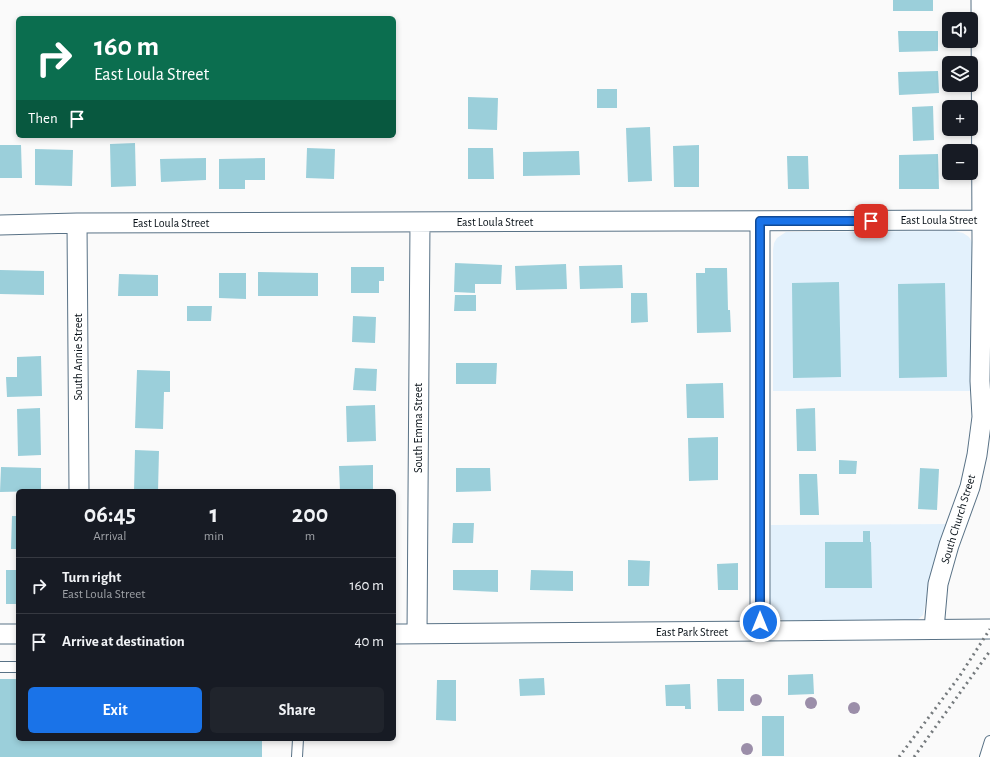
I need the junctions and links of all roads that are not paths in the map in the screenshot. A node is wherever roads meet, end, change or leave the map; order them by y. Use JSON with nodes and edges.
{"nodes":[{"id":1,"x":981,"y":0,"type":"edge"},
{"id":2,"x":986,"y":144,"type":"edge"},
{"id":3,"x":986,"y":220,"type":"edge"},
{"id":4,"x":760,"y":221,"type":"junction"},
{"id":5,"x":420,"y":222,"type":"junction"},
{"id":6,"x":77,"y":223,"type":"junction"},
{"id":7,"x":0,"y":225,"type":"edge"},
{"id":8,"x":80,"y":489,"type":"edge"},
{"id":9,"x":934,"y":629,"type":"junction"},
{"id":10,"x":990,"y":629,"type":"edge"},
{"id":11,"x":760,"y":631,"type":"junction"},
{"id":12,"x":0,"y":634,"type":"edge"},
{"id":13,"x":16,"y":634,"type":"edge"},
{"id":14,"x":396,"y":634,"type":"edge"},
{"id":15,"x":416,"y":634,"type":"junction"},
{"id":16,"x":0,"y":666,"type":"edge"},
{"id":17,"x":16,"y":666,"type":"edge"},
{"id":18,"x":298,"y":741,"type":"edge"},
{"id":19,"x":990,"y":741,"type":"edge"},
{"id":20,"x":297,"y":757,"type":"edge"},
{"id":21,"x":985,"y":757,"type":"edge"}],
"edges":[{"from":1,"to":2,"type":"street","name":"South Church Street"},
{"from":2,"to":3,"type":"street","name":"South Church Street"},
{"from":3,"to":4,"type":"street","name":"East Loula Street"},
{"from":3,"to":9,"type":"street","name":"South Church Street"},
{"from":4,"to":5,"type":"street","name":"East Loula Street"},
{"from":4,"to":11,"type":"street"},
{"from":5,"to":6,"type":"street","name":"East Loula Street"},
{"from":5,"to":15,"type":"street","name":"South Emma Street"},
{"from":6,"to":7,"type":"street","name":"East Loula Street"},
{"from":6,"to":8,"type":"street","name":"South Annie Street"},
{"from":9,"to":10,"type":"street","name":"East Park Street"},
{"from":9,"to":11,"type":"street","name":"East Park Street"},
{"from":11,"to":15,"type":"street","name":"East Park Street"},
{"from":12,"to":13,"type":"street"},
{"from":14,"to":15,"type":"street","name":"East Park Street"},
{"from":16,"to":17,"type":"lane"},
{"from":18,"to":20,"type":"lane"},
{"from":19,"to":21,"type":"lane"}]}
